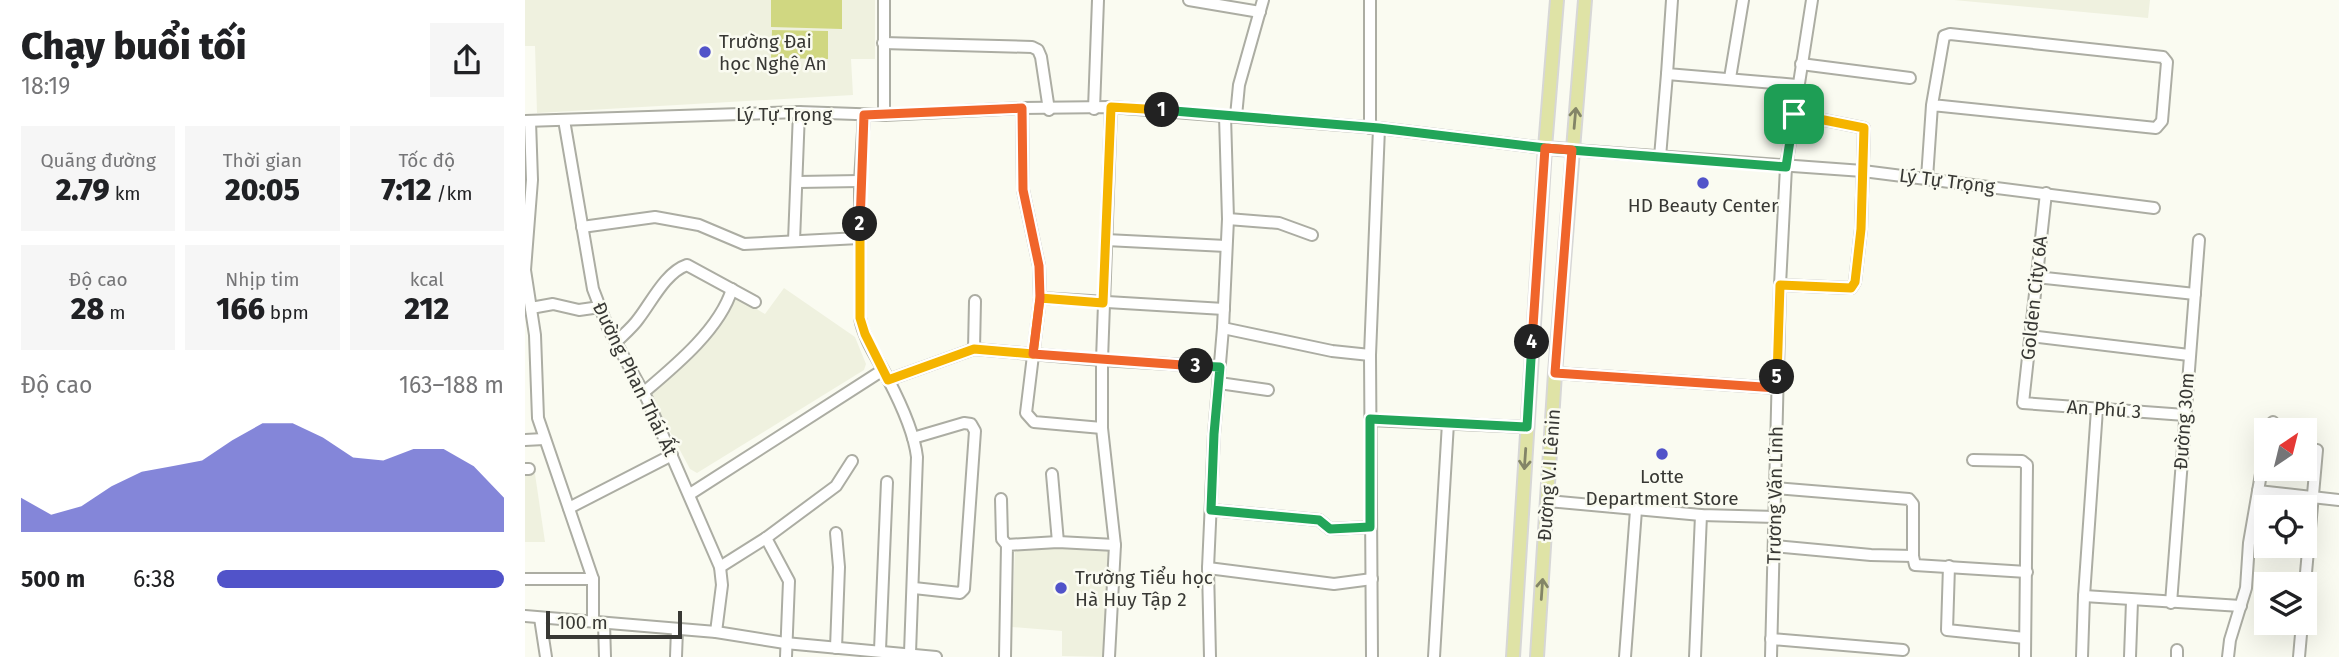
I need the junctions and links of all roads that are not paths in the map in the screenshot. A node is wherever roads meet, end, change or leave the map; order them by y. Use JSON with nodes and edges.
{"nodes":[{"id":1,"x":884,"y":0,"type":"edge"},
{"id":2,"x":1098,"y":0,"type":"edge"},
{"id":3,"x":1189,"y":0,"type":"edge"},
{"id":4,"x":1263,"y":0,"type":"edge"},
{"id":5,"x":1370,"y":0,"type":"edge"},
{"id":6,"x":1557,"y":0,"type":"edge"},
{"id":7,"x":1585,"y":0,"type":"edge"},
{"id":8,"x":1672,"y":0,"type":"edge"},
{"id":9,"x":1743,"y":0,"type":"edge"},
{"id":10,"x":1812,"y":0,"type":"edge"},
{"id":11,"x":1260,"y":12,"type":"junction"},
{"id":12,"x":883,"y":43,"type":"junction"},
{"id":13,"x":1801,"y":65,"type":"junction"},
{"id":14,"x":1667,"y":74,"type":"junction"},
{"id":15,"x":1731,"y":78,"type":"junction"},
{"id":16,"x":1910,"y":78,"type":"dead end"},
{"id":17,"x":1797,"y":85,"type":"junction"},
{"id":18,"x":1932,"y":105,"type":"junction"},
{"id":19,"x":1111,"y":107,"type":"junction"},
{"id":20,"x":1022,"y":108,"type":"junction"},
{"id":21,"x":1094,"y":109,"type":"junction"},
{"id":22,"x":1049,"y":110,"type":"junction"},
{"id":23,"x":799,"y":112,"type":"junction"},
{"id":24,"x":1794,"y":114,"type":"junction"},
{"id":25,"x":864,"y":115,"type":"junction"},
{"id":26,"x":884,"y":115,"type":"junction"},
{"id":27,"x":1231,"y":116,"type":"junction"},
{"id":28,"x":564,"y":120,"type":"junction"},
{"id":29,"x":528,"y":121,"type":"edge"},
{"id":30,"x":1375,"y":128,"type":"junction"},
{"id":31,"x":1545,"y":148,"type":"junction"},
{"id":32,"x":1572,"y":150,"type":"junction"},
{"id":33,"x":1660,"y":157,"type":"junction"},
{"id":34,"x":1786,"y":167,"type":"junction"},
{"id":35,"x":1863,"y":171,"type":"junction"},
{"id":36,"x":1927,"y":178,"type":"junction"},
{"id":37,"x":860,"y":181,"type":"junction"},
{"id":38,"x":798,"y":182,"type":"junction"},
{"id":39,"x":2046,"y":193,"type":"junction"},
{"id":40,"x":2154,"y":208,"type":"dead end"},
{"id":41,"x":1228,"y":219,"type":"junction"},
{"id":42,"x":582,"y":227,"type":"junction"},
{"id":43,"x":1312,"y":235,"type":"dead end"},
{"id":44,"x":859,"y":238,"type":"junction"},
{"id":45,"x":1106,"y":240,"type":"junction"},
{"id":46,"x":2199,"y":240,"type":"dead end"},
{"id":47,"x":795,"y":241,"type":"junction"},
{"id":48,"x":1226,"y":246,"type":"junction"},
{"id":49,"x":2035,"y":277,"type":"junction"},
{"id":50,"x":1780,"y":285,"type":"junction"},
{"id":51,"x":527,"y":287,"type":"edge"},
{"id":52,"x":733,"y":289,"type":"junction"},
{"id":53,"x":2195,"y":294,"type":"junction"},
{"id":54,"x":1040,"y":298,"type":"junction"},
{"id":55,"x":975,"y":301,"type":"dead end"},
{"id":56,"x":755,"y":302,"type":"dead end"},
{"id":57,"x":1103,"y":303,"type":"junction"},
{"id":58,"x":600,"y":307,"type":"junction"},
{"id":59,"x":531,"y":308,"type":"junction"},
{"id":60,"x":1224,"y":309,"type":"junction"},
{"id":61,"x":1223,"y":328,"type":"junction"},
{"id":62,"x":2030,"y":336,"type":"junction"},
{"id":63,"x":616,"y":342,"type":"junction"},
{"id":64,"x":531,"y":348,"type":"edge"},
{"id":65,"x":974,"y":349,"type":"junction"},
{"id":66,"x":1033,"y":354,"type":"junction"},
{"id":67,"x":1370,"y":355,"type":"junction"},
{"id":68,"x":2189,"y":355,"type":"junction"},
{"id":69,"x":1102,"y":360,"type":"junction"},
{"id":70,"x":1220,"y":367,"type":"junction"},
{"id":71,"x":531,"y":372,"type":"edge"},
{"id":72,"x":1555,"y":373,"type":"junction"},
{"id":73,"x":885,"y":375,"type":"junction"},
{"id":74,"x":1219,"y":383,"type":"junction"},
{"id":75,"x":1777,"y":388,"type":"junction"},
{"id":76,"x":1268,"y":390,"type":"dead end"},
{"id":77,"x":531,"y":391,"type":"edge"},
{"id":78,"x":643,"y":393,"type":"junction"},
{"id":79,"x":2024,"y":403,"type":"joint"},
{"id":80,"x":2097,"y":408,"type":"junction"},
{"id":81,"x":2185,"y":415,"type":"junction"},
{"id":82,"x":525,"y":417,"type":"edge"},
{"id":83,"x":538,"y":418,"type":"junction"},
{"id":84,"x":1370,"y":419,"type":"junction"},
{"id":85,"x":1448,"y":423,"type":"junction"},
{"id":86,"x":1527,"y":427,"type":"junction"},
{"id":87,"x":1102,"y":428,"type":"junction"},
{"id":88,"x":913,"y":438,"type":"junction"},
{"id":89,"x":544,"y":439,"type":"junction"},
{"id":90,"x":525,"y":440,"type":"edge"},
{"id":91,"x":672,"y":455,"type":"junction"},
{"id":92,"x":1973,"y":460,"type":"dead end"},
{"id":93,"x":852,"y":461,"type":"dead end"},
{"id":94,"x":1052,"y":474,"type":"dead end"},
{"id":95,"x":2260,"y":481,"type":"edge"},
{"id":96,"x":887,"y":482,"type":"dead end"},
{"id":97,"x":1775,"y":488,"type":"junction"},
{"id":98,"x":2258,"y":491,"type":"junction"},
{"id":99,"x":690,"y":494,"type":"junction"},
{"id":100,"x":2293,"y":495,"type":"edge"},
{"id":101,"x":2317,"y":498,"type":"edge"},
{"id":102,"x":1002,"y":499,"type":"dead end"},
{"id":103,"x":2339,"y":500,"type":"edge"},
{"id":104,"x":1548,"y":501,"type":"junction"},
{"id":105,"x":569,"y":509,"type":"junction"},
{"id":106,"x":1211,"y":510,"type":"junction"},
{"id":107,"x":1636,"y":510,"type":"junction"},
{"id":108,"x":1701,"y":515,"type":"junction"},
{"id":109,"x":1776,"y":517,"type":"junction"},
{"id":110,"x":1370,"y":527,"type":"junction"},
{"id":111,"x":836,"y":533,"type":"dead end"},
{"id":112,"x":766,"y":538,"type":"junction"},
{"id":113,"x":1058,"y":542,"type":"junction"},
{"id":114,"x":1007,"y":545,"type":"junction"},
{"id":115,"x":1115,"y":545,"type":"junction"},
{"id":116,"x":1774,"y":546,"type":"junction"},
{"id":117,"x":1913,"y":556,"type":"junction"},
{"id":118,"x":1949,"y":566,"type":"junction"},
{"id":119,"x":720,"y":567,"type":"junction"},
{"id":120,"x":1208,"y":568,"type":"junction"},
{"id":121,"x":2027,"y":572,"type":"junction"},
{"id":122,"x":525,"y":579,"type":"edge"},
{"id":123,"x":593,"y":579,"type":"junction"},
{"id":124,"x":1372,"y":579,"type":"junction"},
{"id":125,"x":914,"y":588,"type":"junction"},
{"id":126,"x":2084,"y":596,"type":"junction"},
{"id":127,"x":2133,"y":601,"type":"junction"},
{"id":128,"x":2171,"y":603,"type":"junction"},
{"id":129,"x":2241,"y":606,"type":"junction"},
{"id":130,"x":525,"y":616,"type":"edge"},
{"id":131,"x":540,"y":618,"type":"junction"},
{"id":132,"x":599,"y":622,"type":"junction"},
{"id":133,"x":677,"y":629,"type":"junction"},
{"id":134,"x":716,"y":632,"type":"junction"},
{"id":135,"x":2301,"y":635,"type":"edge"},
{"id":136,"x":2025,"y":638,"type":"junction"},
{"id":137,"x":1771,"y":639,"type":"junction"},
{"id":138,"x":785,"y":643,"type":"junction"},
{"id":139,"x":836,"y":648,"type":"junction"},
{"id":140,"x":880,"y":650,"type":"junction"},
{"id":141,"x":1903,"y":650,"type":"dead end"},
{"id":142,"x":910,"y":653,"type":"junction"},
{"id":143,"x":545,"y":657,"type":"edge"},
{"id":144,"x":605,"y":657,"type":"edge"},
{"id":145,"x":677,"y":657,"type":"edge"},
{"id":146,"x":786,"y":657,"type":"edge"},
{"id":147,"x":936,"y":657,"type":"edge"},
{"id":148,"x":1005,"y":657,"type":"edge"},
{"id":149,"x":1109,"y":657,"type":"edge"},
{"id":150,"x":1210,"y":657,"type":"edge"},
{"id":151,"x":1371,"y":657,"type":"edge"},
{"id":152,"x":1434,"y":657,"type":"edge"},
{"id":153,"x":1513,"y":657,"type":"edge"},
{"id":154,"x":1537,"y":657,"type":"edge"},
{"id":155,"x":1625,"y":657,"type":"edge"},
{"id":156,"x":1695,"y":657,"type":"edge"},
{"id":157,"x":1771,"y":657,"type":"edge"},
{"id":158,"x":2025,"y":657,"type":"edge"},
{"id":159,"x":2082,"y":657,"type":"edge"},
{"id":160,"x":2130,"y":657,"type":"edge"},
{"id":161,"x":2228,"y":657,"type":"edge"},
{"id":162,"x":2299,"y":657,"type":"edge"}],
"edges":[{"from":1,"to":12,"type":"street"},
{"from":2,"to":21,"type":"street"},
{"from":3,"to":11,"type":"street"},
{"from":4,"to":11,"type":"street"},
{"from":5,"to":30,"type":"street"},
{"from":6,"to":31,"type":"main road","name":"Đường V.I Lênin"},
{"from":32,"to":7,"type":"main road","name":"Đường V.I Lênin","one_way":true},
{"from":8,"to":14,"type":"street"},
{"from":9,"to":15,"type":"street"},
{"from":10,"to":13,"type":"street","name":"Trương Văn Lĩnh"},
{"from":11,"to":27,"type":"street"},
{"from":12,"to":22,"type":"street"},
{"from":12,"to":26,"type":"street"},
{"from":13,"to":16,"type":"street"},
{"from":13,"to":17,"type":"street","name":"Trương Văn Lĩnh"},
{"from":14,"to":15,"type":"street"},
{"from":14,"to":33,"type":"street"},
{"from":15,"to":17,"type":"street"},
{"from":17,"to":24,"type":"street","name":"Trương Văn Lĩnh"},
{"from":18,"to":18,"type":"street"},
{"from":18,"to":36,"type":"street"},
{"from":19,"to":21,"type":"street","name":"Lý Tự Trọng"},
{"from":19,"to":27,"type":"street","name":"Lý Tự Trọng"},
{"from":19,"to":45,"type":"street"},
{"from":20,"to":22,"type":"street","name":"Lý Tự Trọng"},
{"from":20,"to":26,"type":"street","name":"Lý Tự Trọng"},
{"from":20,"to":54,"type":"street"},
{"from":21,"to":22,"type":"street","name":"Lý Tự Trọng"},
{"from":23,"to":25,"type":"street","name":"Lý Tự Trọng"},
{"from":23,"to":28,"type":"street","name":"Lý Tự Trọng"},
{"from":23,"to":38,"type":"street"},
{"from":24,"to":34,"type":"street","name":"Trương Văn Lĩnh"},
{"from":24,"to":35,"type":"street"},
{"from":25,"to":26,"type":"street","name":"Lý Tự Trọng"},
{"from":25,"to":37,"type":"street"},
{"from":27,"to":30,"type":"street","name":"Lý Tự Trọng"},
{"from":27,"to":41,"type":"street"},
{"from":28,"to":29,"type":"street","name":"Lý Tự Trọng"},
{"from":28,"to":42,"type":"street","name":"Đường Phan Thái Ất"},
{"from":29,"to":51,"type":"street"},
{"from":30,"to":31,"type":"street","name":"Lý Tự Trọng"},
{"from":30,"to":67,"type":"street"},
{"from":31,"to":32,"type":"main road"},
{"from":31,"to":86,"type":"main road","name":"Đường V.I Lênin"},
{"from":32,"to":33,"type":"street","name":"Lý Tự Trọng"},
{"from":32,"to":72,"type":"main road","name":"Đường V.I Lênin"},
{"from":33,"to":34,"type":"street","name":"Lý Tự Trọng"},
{"from":34,"to":35,"type":"street","name":"Lý Tự Trọng"},
{"from":34,"to":50,"type":"street","name":"Trương Văn Lĩnh"},
{"from":35,"to":36,"type":"street","name":"Lý Tự Trọng"},
{"from":35,"to":50,"type":"street"},
{"from":36,"to":39,"type":"street","name":"Lý Tự Trọng"},
{"from":37,"to":38,"type":"street"},
{"from":37,"to":44,"type":"street"},
{"from":38,"to":47,"type":"street"},
{"from":39,"to":40,"type":"street","name":"Lý Tự Trọng"},
{"from":39,"to":49,"type":"street","name":"Golden City 6A"},
{"from":41,"to":43,"type":"street"},
{"from":41,"to":48,"type":"street"},
{"from":42,"to":47,"type":"street"},
{"from":42,"to":58,"type":"street","name":"Đường Phan Thái Ất"},
{"from":44,"to":47,"type":"street"},
{"from":44,"to":73,"type":"street"},
{"from":45,"to":48,"type":"street"},
{"from":45,"to":57,"type":"street"},
{"from":46,"to":53,"type":"street","name":"Đường 30m"},
{"from":48,"to":60,"type":"street"},
{"from":49,"to":53,"type":"street"},
{"from":49,"to":62,"type":"street","name":"Golden City 6A"},
{"from":50,"to":75,"type":"street","name":"Trương Văn Lĩnh"},
{"from":51,"to":59,"type":"street"},
{"from":52,"to":56,"type":"street"},
{"from":52,"to":63,"type":"street"},
{"from":52,"to":78,"type":"street"},
{"from":53,"to":68,"type":"street","name":"Đường 30m"},
{"from":54,"to":57,"type":"street"},
{"from":54,"to":66,"type":"street"},
{"from":55,"to":65,"type":"street"},
{"from":57,"to":60,"type":"street"},
{"from":57,"to":69,"type":"street"},
{"from":58,"to":59,"type":"street"},
{"from":58,"to":63,"type":"street","name":"Đường Phan Thái Ất"},
{"from":59,"to":64,"type":"street"},
{"from":60,"to":61,"type":"street"},
{"from":61,"to":67,"type":"street"},
{"from":61,"to":70,"type":"street"},
{"from":62,"to":68,"type":"street"},
{"from":62,"to":79,"type":"street","name":"Golden City 6A"},
{"from":63,"to":78,"type":"street","name":"Đường Phan Thái Ất"},
{"from":64,"to":71,"type":"street"},
{"from":65,"to":66,"type":"street"},
{"from":65,"to":73,"type":"street"},
{"from":66,"to":69,"type":"street"},
{"from":66,"to":87,"type":"street"},
{"from":67,"to":84,"type":"street"},
{"from":68,"to":81,"type":"street","name":"Đường 30m"},
{"from":69,"to":70,"type":"street"},
{"from":69,"to":87,"type":"street"},
{"from":70,"to":74,"type":"street"},
{"from":71,"to":77,"type":"street"},
{"from":72,"to":75,"type":"street"},
{"from":72,"to":104,"type":"main road","name":"Đường V.I Lênin"},
{"from":73,"to":88,"type":"street"},
{"from":73,"to":99,"type":"street"},
{"from":74,"to":76,"type":"street"},
{"from":74,"to":106,"type":"street"},
{"from":75,"to":97,"type":"street","name":"Trương Văn Lĩnh"},
{"from":77,"to":83,"type":"street"},
{"from":78,"to":91,"type":"street","name":"Đường Phan Thái Ất"},
{"from":79,"to":80,"type":"street","name":"An Phú 3"},
{"from":80,"to":81,"type":"street","name":"An Phú 3"},
{"from":80,"to":126,"type":"street"},
{"from":81,"to":128,"type":"street","name":"Đường 30m"},
{"from":82,"to":83,"type":"street"},
{"from":83,"to":89,"type":"street"},
{"from":84,"to":85,"type":"street"},
{"from":84,"to":110,"type":"street"},
{"from":85,"to":86,"type":"street"},
{"from":85,"to":152,"type":"street"},
{"from":86,"to":153,"type":"main road","name":"Đường V.I Lênin","one_way":true},
{"from":87,"to":115,"type":"street"},
{"from":88,"to":125,"type":"street"},
{"from":88,"to":125,"type":"street"},
{"from":89,"to":90,"type":"street"},
{"from":89,"to":105,"type":"street"},
{"from":91,"to":99,"type":"street","name":"Đường Phan Thái Ất"},
{"from":91,"to":105,"type":"street"},
{"from":92,"to":121,"type":"street"},
{"from":93,"to":112,"type":"street"},
{"from":94,"to":113,"type":"street"},
{"from":95,"to":98,"type":"street"},
{"from":96,"to":140,"type":"street"},
{"from":97,"to":109,"type":"street","name":"Trương Văn Lĩnh"},
{"from":97,"to":117,"type":"street"},
{"from":98,"to":100,"type":"street"},
{"from":98,"to":129,"type":"street"},
{"from":99,"to":119,"type":"street","name":"Đường Phan Thái Ất"},
{"from":101,"to":103,"type":"street"},
{"from":102,"to":114,"type":"street"},
{"from":104,"to":107,"type":"street"},
{"from":154,"to":104,"type":"main road","name":"Đường V.I Lênin","one_way":true},
{"from":105,"to":123,"type":"street"},
{"from":106,"to":110,"type":"street"},
{"from":106,"to":120,"type":"street"},
{"from":107,"to":108,"type":"street"},
{"from":107,"to":155,"type":"street"},
{"from":108,"to":109,"type":"street"},
{"from":108,"to":156,"type":"street"},
{"from":109,"to":116,"type":"street","name":"Trương Văn Lĩnh"},
{"from":110,"to":124,"type":"street"},
{"from":111,"to":139,"type":"street"},
{"from":112,"to":119,"type":"street"},
{"from":112,"to":138,"type":"street"},
{"from":113,"to":114,"type":"street"},
{"from":113,"to":115,"type":"street"},
{"from":114,"to":148,"type":"street"},
{"from":115,"to":149,"type":"street"},
{"from":116,"to":117,"type":"street"},
{"from":116,"to":137,"type":"street","name":"Trương Văn Lĩnh"},
{"from":117,"to":118,"type":"street"},
{"from":118,"to":121,"type":"street"},
{"from":118,"to":136,"type":"street"},
{"from":119,"to":134,"type":"street","name":"Đường Phan Thái Ất"},
{"from":120,"to":124,"type":"street"},
{"from":120,"to":150,"type":"street"},
{"from":121,"to":136,"type":"street"},
{"from":122,"to":123,"type":"street"},
{"from":123,"to":132,"type":"street"},
{"from":124,"to":151,"type":"street"},
{"from":125,"to":142,"type":"street"},
{"from":126,"to":127,"type":"street"},
{"from":126,"to":159,"type":"street"},
{"from":127,"to":128,"type":"street"},
{"from":127,"to":160,"type":"street"},
{"from":128,"to":129,"type":"street"},
{"from":129,"to":161,"type":"street"},
{"from":130,"to":131,"type":"street"},
{"from":131,"to":132,"type":"street"},
{"from":131,"to":143,"type":"street"},
{"from":132,"to":133,"type":"street"},
{"from":132,"to":144,"type":"street"},
{"from":133,"to":134,"type":"street"},
{"from":133,"to":145,"type":"street"},
{"from":134,"to":138,"type":"street"},
{"from":135,"to":162,"type":"street"},
{"from":136,"to":158,"type":"street"},
{"from":137,"to":141,"type":"street"},
{"from":137,"to":157,"type":"street","name":"Trương Văn Lĩnh"},
{"from":138,"to":139,"type":"street"},
{"from":138,"to":146,"type":"street"},
{"from":139,"to":140,"type":"street"},
{"from":140,"to":142,"type":"street"},
{"from":142,"to":147,"type":"street"}]}
